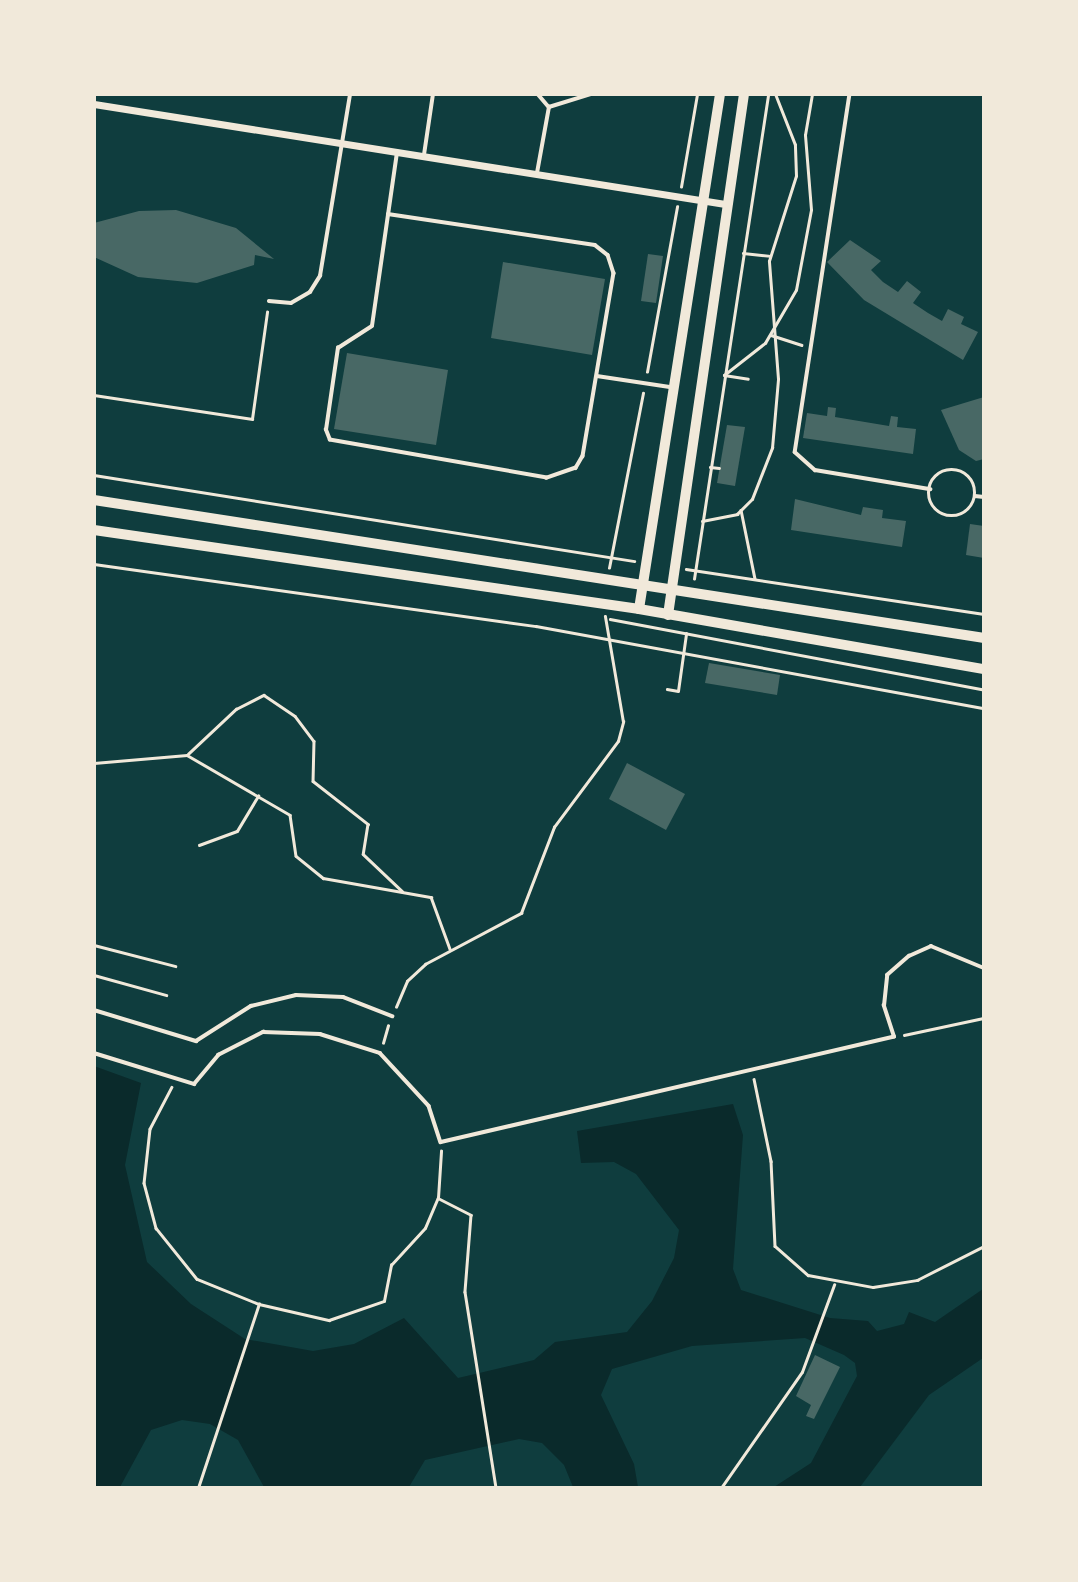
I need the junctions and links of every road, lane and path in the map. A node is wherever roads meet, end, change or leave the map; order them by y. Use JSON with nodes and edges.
{"nodes":[{"id":1,"x":350,"y":94,"type":"edge"},
{"id":2,"x":538,"y":94,"type":"edge"},
{"id":3,"x":591,"y":94,"type":"edge"},
{"id":4,"x":697,"y":94,"type":"edge"},
{"id":5,"x":720,"y":94,"type":"edge"},
{"id":6,"x":744,"y":94,"type":"edge"},
{"id":7,"x":768,"y":94,"type":"edge"},
{"id":8,"x":775,"y":94,"type":"edge"},
{"id":9,"x":812,"y":94,"type":"edge"},
{"id":10,"x":850,"y":94,"type":"edge"},
{"id":11,"x":433,"y":95,"type":"edge"},
{"id":12,"x":94,"y":104,"type":"edge"},
{"id":13,"x":549,"y":107,"type":"junction"},
{"id":14,"x":342,"y":142,"type":"junction"},
{"id":15,"x":398,"y":151,"type":"junction"},
{"id":16,"x":424,"y":155,"type":"junction"},
{"id":17,"x":537,"y":173,"type":"junction"},
{"id":18,"x":679,"y":194,"type":"junction"},
{"id":19,"x":701,"y":199,"type":"junction"},
{"id":20,"x":725,"y":204,"type":"junction"},
{"id":21,"x":388,"y":214,"type":"junction"},
{"id":22,"x":743,"y":253,"type":"junction"},
{"id":23,"x":771,"y":256,"type":"junction"},
{"id":24,"x":269,"y":302,"type":"joint"},
{"id":25,"x":771,"y":335,"type":"junction"},
{"id":26,"x":810,"y":347,"type":"junction"},
{"id":27,"x":724,"y":375,"type":"junction"},
{"id":28,"x":597,"y":376,"type":"junction"},
{"id":29,"x":748,"y":379,"type":"dead end"},
{"id":30,"x":645,"y":384,"type":"junction"},
{"id":31,"x":672,"y":388,"type":"junction"},
{"id":32,"x":94,"y":395,"type":"edge"},
{"id":33,"x":710,"y":467,"type":"junction"},
{"id":34,"x":719,"y":468,"type":"dead end"},
{"id":35,"x":94,"y":475,"type":"edge"},
{"id":36,"x":930,"y":489,"type":"junction"},
{"id":37,"x":975,"y":496,"type":"junction"},
{"id":38,"x":984,"y":497,"type":"edge"},
{"id":39,"x":94,"y":500,"type":"edge"},
{"id":40,"x":741,"y":510,"type":"junction"},
{"id":41,"x":702,"y":521,"type":"junction"},
{"id":42,"x":94,"y":530,"type":"edge"},
{"id":43,"x":611,"y":557,"type":"junction"},
{"id":44,"x":645,"y":562,"type":"junction"},
{"id":45,"x":94,"y":564,"type":"edge"},
{"id":46,"x":674,"y":567,"type":"junction"},
{"id":47,"x":694,"y":570,"type":"junction"},
{"id":48,"x":608,"y":578,"type":"junction"},
{"id":49,"x":756,"y":579,"type":"junction"},
{"id":50,"x":643,"y":583,"type":"junction"},
{"id":51,"x":673,"y":588,"type":"junction"},
{"id":52,"x":692,"y":591,"type":"junction"},
{"id":53,"x":606,"y":605,"type":"junction"},
{"id":54,"x":639,"y":609,"type":"junction"},
{"id":55,"x":984,"y":614,"type":"edge"},
{"id":56,"x":668,"y":615,"type":"junction"},
{"id":57,"x":592,"y":616,"type":"dead end"},
{"id":58,"x":605,"y":618,"type":"junction"},
{"id":59,"x":688,"y":618,"type":"junction"},
{"id":60,"x":686,"y":634,"type":"junction"},
{"id":61,"x":606,"y":637,"type":"junction"},
{"id":62,"x":984,"y":638,"type":"edge"},
{"id":63,"x":684,"y":651,"type":"junction"},
{"id":64,"x":984,"y":669,"type":"edge"},
{"id":65,"x":667,"y":689,"type":"dead end"},
{"id":66,"x":984,"y":690,"type":"edge"},
{"id":67,"x":984,"y":708,"type":"edge"},
{"id":68,"x":187,"y":755,"type":"junction"},
{"id":69,"x":94,"y":762,"type":"edge"},
{"id":70,"x":258,"y":796,"type":"junction"},
{"id":71,"x":199,"y":845,"type":"dead end"},
{"id":72,"x":402,"y":891,"type":"junction"},
{"id":73,"x":94,"y":945,"type":"edge"},
{"id":74,"x":450,"y":949,"type":"junction"},
{"id":75,"x":175,"y":966,"type":"dead end"},
{"id":76,"x":984,"y":968,"type":"edge"},
{"id":77,"x":94,"y":975,"type":"edge"},
{"id":78,"x":166,"y":995,"type":"dead end"},
{"id":79,"x":94,"y":1010,"type":"edge"},
{"id":80,"x":392,"y":1016,"type":"junction"},
{"id":81,"x":984,"y":1018,"type":"edge"},
{"id":82,"x":894,"y":1037,"type":"junction"},
{"id":83,"x":94,"y":1053,"type":"edge"},
{"id":84,"x":380,"y":1053,"type":"junction"},
{"id":85,"x":752,"y":1068,"type":"junction"},
{"id":86,"x":177,"y":1078,"type":"junction"},
{"id":87,"x":441,"y":1142,"type":"junction"},
{"id":88,"x":438,"y":1198,"type":"junction"},
{"id":89,"x":984,"y":1246,"type":"edge"},
{"id":90,"x":834,"y":1284,"type":"junction"},
{"id":91,"x":258,"y":1304,"type":"junction"},
{"id":92,"x":198,"y":1488,"type":"edge"},
{"id":93,"x":496,"y":1488,"type":"edge"},
{"id":94,"x":721,"y":1488,"type":"edge"}],
"edges":[{"from":1,"to":14,"type":"lane"},
{"from":2,"to":13,"type":"lane"},
{"from":3,"to":13,"type":"lane"},
{"from":4,"to":18,"type":"path"},
{"from":5,"to":19,"type":"main road"},
{"from":6,"to":20,"type":"main road"},
{"from":7,"to":22,"type":"path"},
{"from":8,"to":23,"type":"path"},
{"from":9,"to":25,"type":"path"},
{"from":10,"to":26,"type":"lane"},
{"from":11,"to":16,"type":"lane"},
{"from":12,"to":14,"type":"street"},
{"from":13,"to":17,"type":"lane"},
{"from":14,"to":15,"type":"street"},
{"from":14,"to":24,"type":"lane"},
{"from":15,"to":16,"type":"street"},
{"from":15,"to":21,"type":"lane"},
{"from":16,"to":17,"type":"street"},
{"from":17,"to":18,"type":"street"},
{"from":18,"to":19,"type":"street"},
{"from":18,"to":30,"type":"path"},
{"from":19,"to":20,"type":"street"},
{"from":19,"to":31,"type":"main road"},
{"from":20,"to":46,"type":"main road"},
{"from":21,"to":28,"type":"lane"},
{"from":21,"to":28,"type":"lane"},
{"from":22,"to":23,"type":"path"},
{"from":22,"to":27,"type":"path"},
{"from":23,"to":25,"type":"path"},
{"from":24,"to":32,"type":"path"},
{"from":25,"to":26,"type":"path"},
{"from":25,"to":27,"type":"path"},
{"from":25,"to":40,"type":"path"},
{"from":26,"to":36,"type":"lane"},
{"from":27,"to":29,"type":"path"},
{"from":27,"to":33,"type":"path"},
{"from":28,"to":30,"type":"lane"},
{"from":30,"to":31,"type":"lane"},
{"from":30,"to":43,"type":"path"},
{"from":31,"to":44,"type":"main road"},
{"from":33,"to":34,"type":"path"},
{"from":33,"to":41,"type":"path"},
{"from":35,"to":43,"type":"path"},
{"from":36,"to":37,"type":"lane"},
{"from":36,"to":37,"type":"lane"},
{"from":37,"to":38,"type":"lane"},
{"from":39,"to":48,"type":"main road"},
{"from":40,"to":41,"type":"path"},
{"from":40,"to":49,"type":"path"},
{"from":41,"to":47,"type":"path"},
{"from":42,"to":53,"type":"main road"},
{"from":43,"to":44,"type":"path"},
{"from":43,"to":48,"type":"path"},
{"from":44,"to":50,"type":"main road"},
{"from":45,"to":61,"type":"path"},
{"from":46,"to":47,"type":"path"},
{"from":46,"to":51,"type":"main road"},
{"from":47,"to":49,"type":"path"},
{"from":47,"to":52,"type":"path"},
{"from":48,"to":50,"type":"main road"},
{"from":49,"to":55,"type":"path"},
{"from":50,"to":51,"type":"main road"},
{"from":50,"to":54,"type":"main road"},
{"from":51,"to":52,"type":"main road"},
{"from":51,"to":56,"type":"main road"},
{"from":52,"to":62,"type":"main road"},
{"from":53,"to":54,"type":"main road"},
{"from":53,"to":58,"type":"path"},
{"from":54,"to":56,"type":"main road"},
{"from":56,"to":59,"type":"main road"},
{"from":57,"to":58,"type":"path"},
{"from":58,"to":60,"type":"path"},
{"from":58,"to":61,"type":"path"},
{"from":59,"to":60,"type":"path"},
{"from":59,"to":64,"type":"main road"},
{"from":60,"to":63,"type":"path"},
{"from":60,"to":66,"type":"path"},
{"from":61,"to":63,"type":"path"},
{"from":61,"to":74,"type":"path"},
{"from":63,"to":65,"type":"path"},
{"from":63,"to":67,"type":"path"},
{"from":68,"to":69,"type":"path"},
{"from":68,"to":70,"type":"path"},
{"from":68,"to":72,"type":"path"},
{"from":70,"to":71,"type":"path"},
{"from":70,"to":72,"type":"path"},
{"from":72,"to":74,"type":"path"},
{"from":73,"to":75,"type":"path"},
{"from":74,"to":80,"type":"path"},
{"from":76,"to":82,"type":"lane"},
{"from":77,"to":78,"type":"path"},
{"from":79,"to":80,"type":"lane"},
{"from":80,"to":84,"type":"path"},
{"from":81,"to":82,"type":"path"},
{"from":82,"to":85,"type":"lane"},
{"from":83,"to":86,"type":"lane"},
{"from":84,"to":86,"type":"lane"},
{"from":84,"to":87,"type":"lane"},
{"from":85,"to":87,"type":"lane"},
{"from":85,"to":90,"type":"path"},
{"from":86,"to":91,"type":"path"},
{"from":87,"to":88,"type":"path"},
{"from":88,"to":91,"type":"path"},
{"from":88,"to":93,"type":"path"},
{"from":89,"to":90,"type":"path"},
{"from":90,"to":94,"type":"path"},
{"from":91,"to":92,"type":"path"}]}
